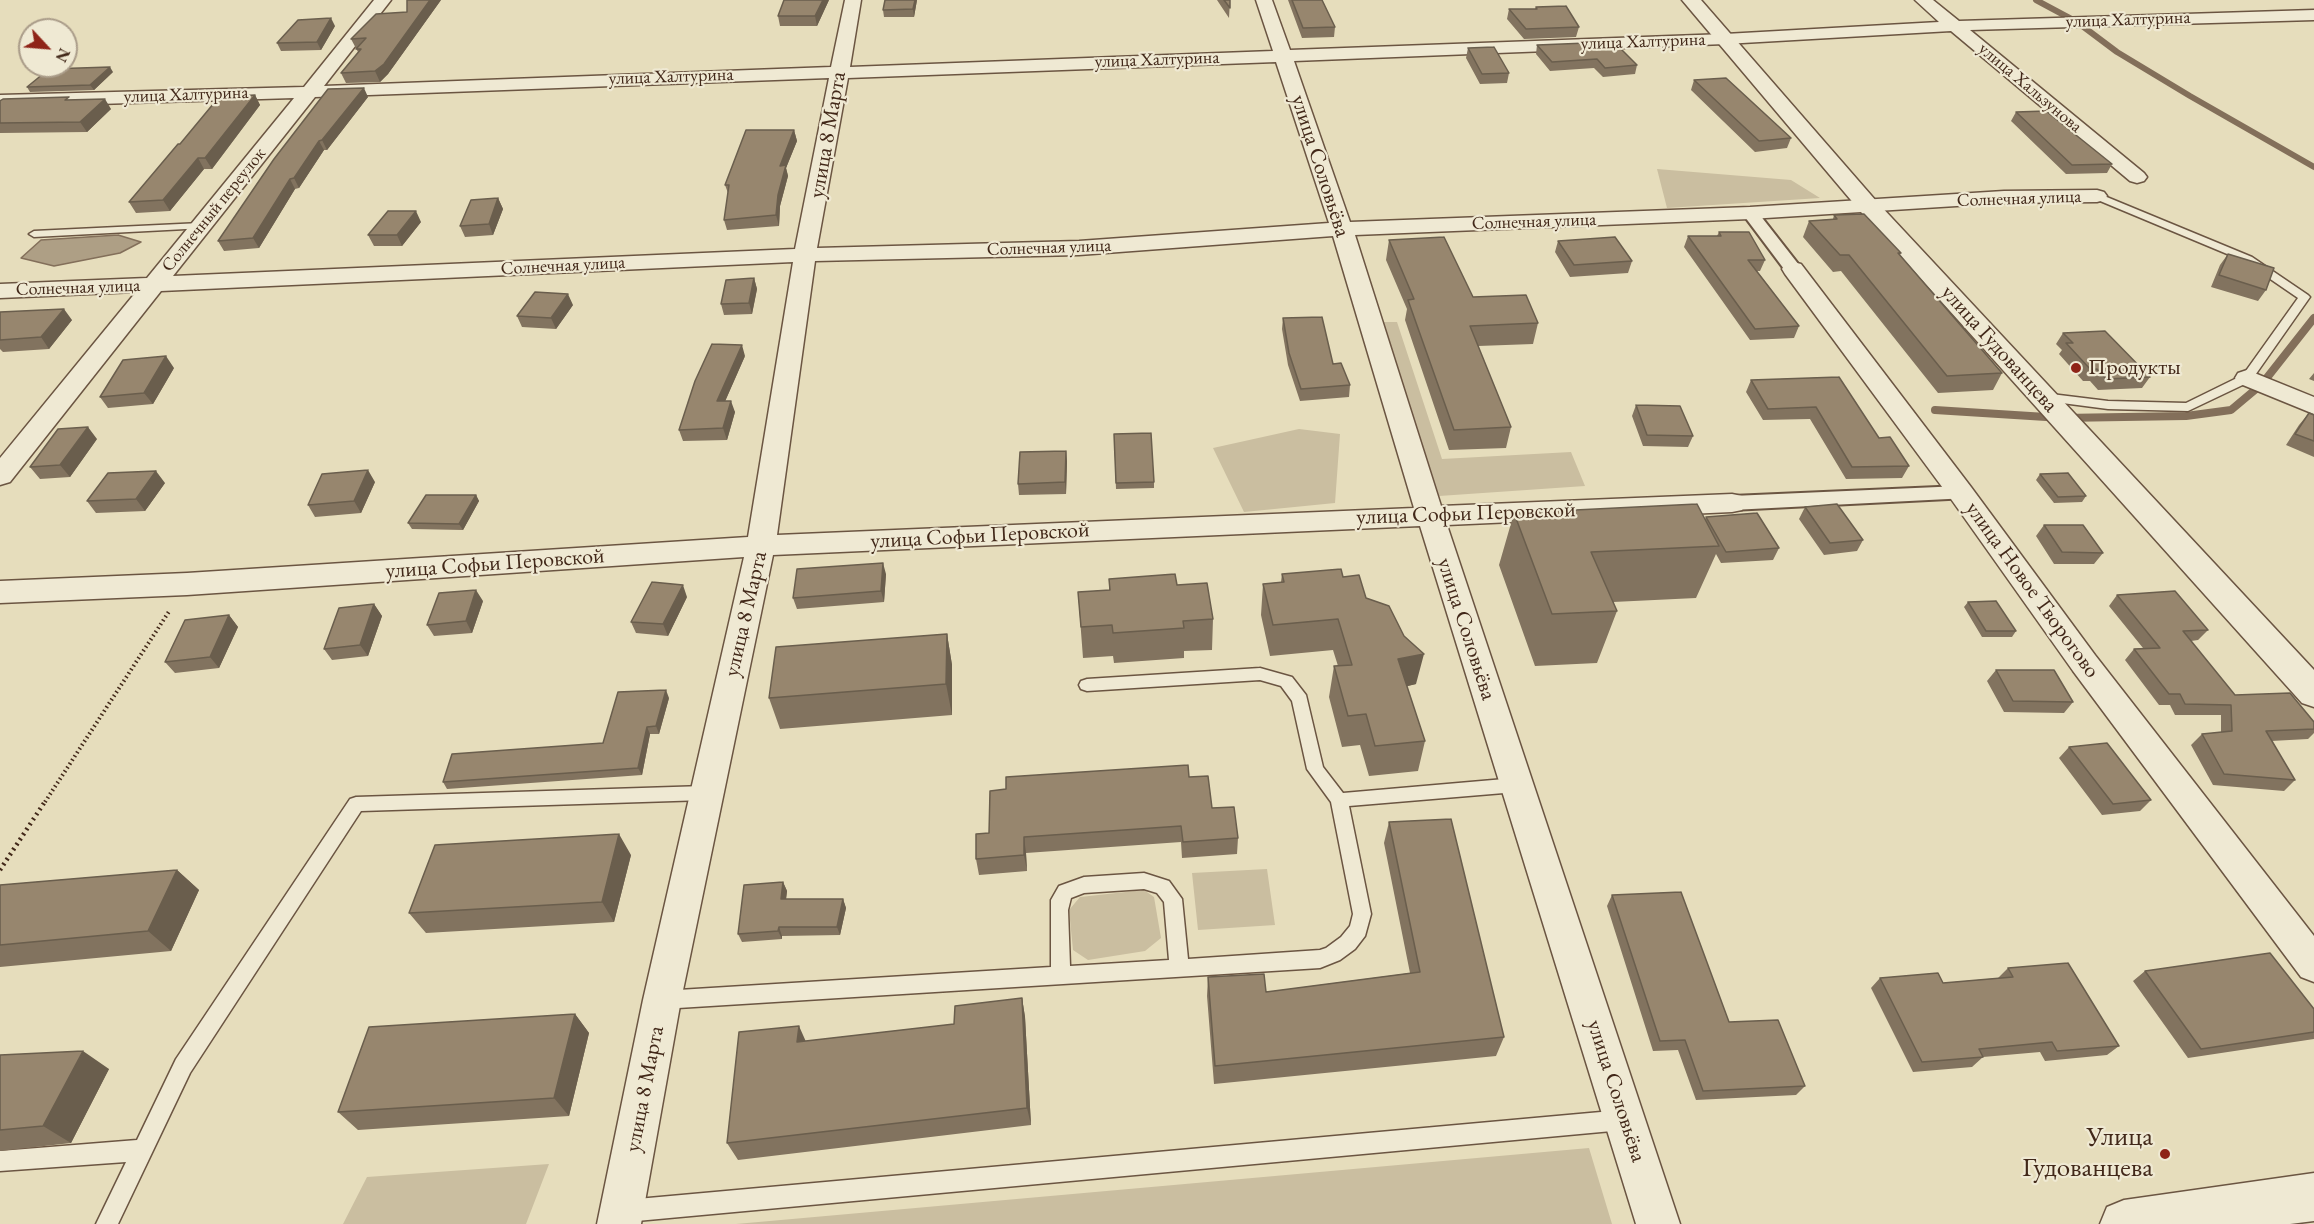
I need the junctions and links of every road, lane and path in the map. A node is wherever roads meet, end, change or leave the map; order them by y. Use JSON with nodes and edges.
{"nodes":[{"id":1,"x":383,"y":0,"type":"edge"},
{"id":2,"x":853,"y":0,"type":"edge"},
{"id":3,"x":1264,"y":0,"type":"edge"},
{"id":4,"x":1691,"y":0,"type":"edge"},
{"id":5,"x":1923,"y":0,"type":"edge"},
{"id":6,"x":2261,"y":0,"type":"edge"},
{"id":7,"x":2314,"y":15,"type":"edge"},
{"id":8,"x":2289,"y":16,"type":"junction"},
{"id":9,"x":1954,"y":26,"type":"junction"},
{"id":10,"x":2314,"y":31,"type":"edge"},
{"id":11,"x":1725,"y":39,"type":"junction"},
{"id":12,"x":1283,"y":56,"type":"junction"},
{"id":13,"x":839,"y":71,"type":"junction"},
{"id":14,"x":309,"y":92,"type":"junction"},
{"id":15,"x":0,"y":100,"type":"edge"},
{"id":16,"x":2136,"y":177,"type":"dead end"},
{"id":17,"x":2097,"y":196,"type":"joint"},
{"id":18,"x":1869,"y":207,"type":"junction"},
{"id":19,"x":1750,"y":213,"type":"junction"},
{"id":20,"x":201,"y":226,"type":"junction"},
{"id":21,"x":1342,"y":229,"type":"junction"},
{"id":22,"x":34,"y":234,"type":"dead end"},
{"id":23,"x":805,"y":255,"type":"junction"},
{"id":24,"x":1793,"y":269,"type":"joint"},
{"id":25,"x":153,"y":284,"type":"junction"},
{"id":26,"x":0,"y":291,"type":"edge"},
{"id":27,"x":2247,"y":378,"type":"junction"},
{"id":28,"x":2043,"y":397,"type":"junction"},
{"id":29,"x":2314,"y":406,"type":"edge"},
{"id":30,"x":0,"y":476,"type":"edge"},
{"id":31,"x":1961,"y":493,"type":"junction"},
{"id":32,"x":1732,"y":503,"type":"joint"},
{"id":33,"x":1430,"y":515,"type":"junction"},
{"id":34,"x":761,"y":546,"type":"junction"},
{"id":35,"x":187,"y":584,"type":"junction"},
{"id":36,"x":0,"y":592,"type":"edge"},
{"id":37,"x":1087,"y":685,"type":"dead end"},
{"id":38,"x":2314,"y":693,"type":"edge"},
{"id":39,"x":1516,"y":785,"type":"junction"},
{"id":40,"x":705,"y":793,"type":"junction"},
{"id":41,"x":1339,"y":800,"type":"junction"},
{"id":42,"x":0,"y":870,"type":"edge"},
{"id":43,"x":2314,"y":966,"type":"edge"},
{"id":44,"x":1179,"y":968,"type":"junction"},
{"id":45,"x":1061,"y":976,"type":"junction"},
{"id":46,"x":662,"y":1000,"type":"junction"},
{"id":47,"x":1626,"y":1119,"type":"junction"},
{"id":48,"x":143,"y":1150,"type":"junction"},
{"id":49,"x":0,"y":1161,"type":"edge"},
{"id":50,"x":2314,"y":1197,"type":"edge"},
{"id":51,"x":620,"y":1218,"type":"edge"},
{"id":52,"x":107,"y":1224,"type":"edge"},
{"id":53,"x":1658,"y":1224,"type":"edge"},
{"id":54,"x":2124,"y":1224,"type":"edge"}],
"edges":[{"from":1,"to":14,"type":"street","name":"Солнечный переулок"},
{"from":2,"to":13,"type":"street","name":"улица 8 Марта"},
{"from":3,"to":12,"type":"street","name":"улица Соловьёва"},
{"from":4,"to":11,"type":"street","name":"улица Гудованцева"},
{"from":5,"to":9,"type":"street","name":"улица Хальзунова"},
{"from":6,"to":8,"type":"street"},
{"from":7,"to":8,"type":"street","name":"улица Халтурина"},
{"from":8,"to":9,"type":"street","name":"улица Халтурина"},
{"from":8,"to":10,"type":"street"},
{"from":9,"to":11,"type":"street","name":"улица Халтурина"},
{"from":9,"to":16,"type":"street","name":"улица Хальзунова"},
{"from":11,"to":12,"type":"street","name":"улица Халтурина"},
{"from":11,"to":18,"type":"street","name":"улица Гудованцева"},
{"from":12,"to":13,"type":"street","name":"улица Халтурина"},
{"from":12,"to":21,"type":"street","name":"улица Соловьёва"},
{"from":13,"to":14,"type":"street","name":"улица Халтурина"},
{"from":13,"to":23,"type":"street","name":"улица 8 Марта"},
{"from":14,"to":15,"type":"street","name":"улица Халтурина"},
{"from":14,"to":20,"type":"street","name":"Солнечный переулок"},
{"from":17,"to":18,"type":"street","name":"Солнечная улица"},
{"from":17,"to":27,"type":"lane"},
{"from":18,"to":19,"type":"street","name":"Солнечная улица"},
{"from":18,"to":28,"type":"street","name":"улица Гудованцева"},
{"from":19,"to":21,"type":"street","name":"Солнечная улица"},
{"from":19,"to":24,"type":"street","name":"улица Новое Творогово"},
{"from":20,"to":22,"type":"lane"},
{"from":20,"to":25,"type":"street","name":"Солнечный переулок"},
{"from":21,"to":23,"type":"street","name":"Солнечная улица"},
{"from":21,"to":33,"type":"street","name":"улица Соловьёва"},
{"from":23,"to":25,"type":"street","name":"Солнечная улица"},
{"from":23,"to":34,"type":"street","name":"улица 8 Марта"},
{"from":24,"to":31,"type":"street","name":"улица Новое Творогово"},
{"from":25,"to":26,"type":"street","name":"Солнечная улица"},
{"from":25,"to":30,"type":"street","name":"Солнечный переулок"},
{"from":27,"to":28,"type":"lane"},
{"from":27,"to":29,"type":"street"},
{"from":28,"to":38,"type":"street","name":"улица Гудованцева"},
{"from":31,"to":32,"type":"street","name":"улица Софьи Перовской"},
{"from":31,"to":43,"type":"street","name":"улица Новое Творогово"},
{"from":32,"to":33,"type":"street","name":"улица Софьи Перовской"},
{"from":33,"to":34,"type":"street","name":"улица Софьи Перовской"},
{"from":33,"to":39,"type":"street","name":"улица Соловьёва"},
{"from":34,"to":35,"type":"street","name":"улица Софьи Перовской"},
{"from":34,"to":40,"type":"street","name":"улица 8 Марта"},
{"from":35,"to":36,"type":"street","name":"улица Софьи Перовской"},
{"from":35,"to":42,"type":"path"},
{"from":37,"to":41,"type":"lane"},
{"from":39,"to":41,"type":"lane"},
{"from":39,"to":47,"type":"street","name":"улица Соловьёва"},
{"from":40,"to":46,"type":"street","name":"улица 8 Марта"},
{"from":40,"to":48,"type":"lane"},
{"from":41,"to":44,"type":"lane"},
{"from":44,"to":45,"type":"lane"},
{"from":44,"to":45,"type":"lane"},
{"from":45,"to":46,"type":"lane"},
{"from":46,"to":51,"type":"street","name":"улица 8 Марта"},
{"from":47,"to":51,"type":"lane"},
{"from":47,"to":53,"type":"street","name":"улица Соловьёва"},
{"from":48,"to":49,"type":"lane"},
{"from":48,"to":52,"type":"lane"},
{"from":50,"to":54,"type":"street"}]}
